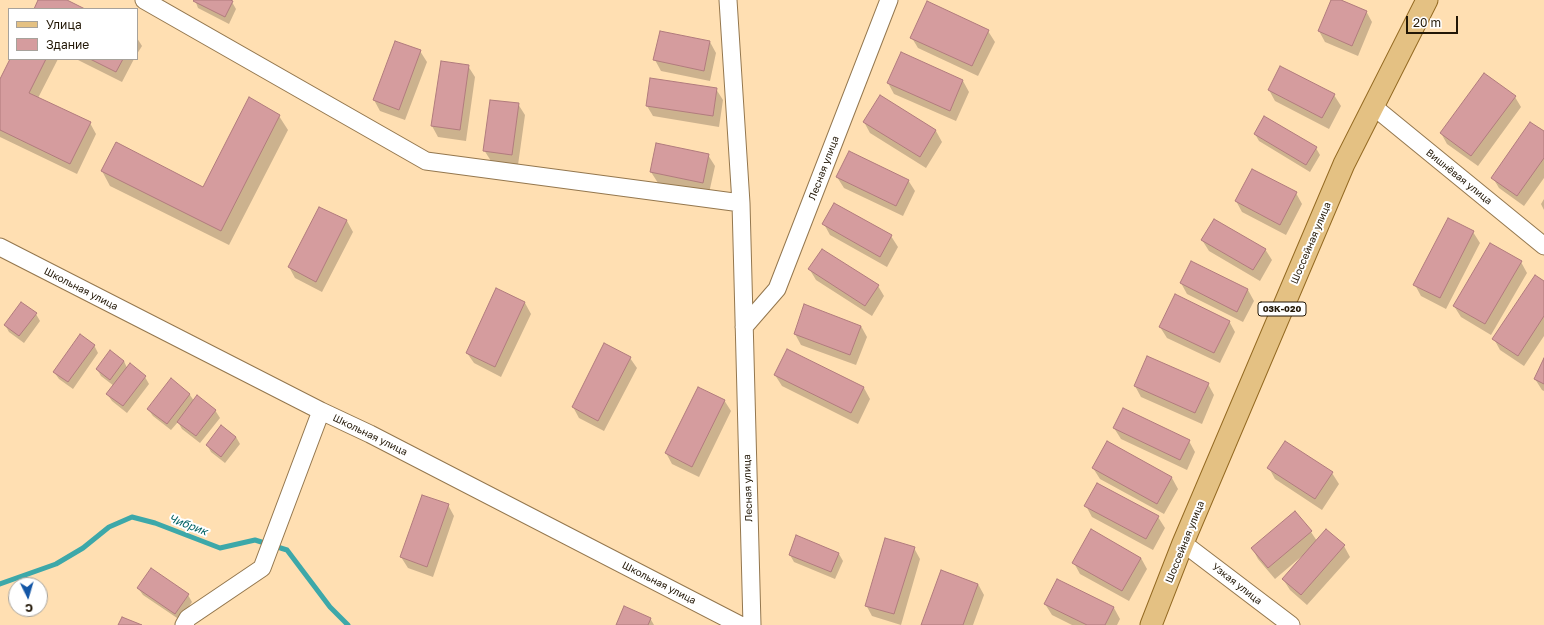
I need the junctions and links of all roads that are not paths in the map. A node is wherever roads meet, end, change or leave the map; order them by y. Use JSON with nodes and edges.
{"nodes":[{"id":1,"x":144,"y":0,"type":"edge"},
{"id":2,"x":728,"y":0,"type":"edge"},
{"id":3,"x":889,"y":0,"type":"edge"},
{"id":4,"x":1427,"y":0,"type":"edge"},
{"id":5,"x":1374,"y":107,"type":"junction"},
{"id":6,"x":741,"y":203,"type":"junction"},
{"id":7,"x":1544,"y":246,"type":"edge"},
{"id":8,"x":0,"y":247,"type":"edge"},
{"id":9,"x":744,"y":326,"type":"junction"},
{"id":10,"x":321,"y":412,"type":"junction"},
{"id":11,"x":1183,"y":543,"type":"junction"},
{"id":12,"x":186,"y":622,"type":"edge"},
{"id":13,"x":740,"y":625,"type":"edge"},
{"id":14,"x":752,"y":625,"type":"edge"},
{"id":15,"x":1152,"y":625,"type":"edge"},
{"id":16,"x":1291,"y":625,"type":"edge"}],
"edges":[{"from":1,"to":6,"type":"street"},
{"from":2,"to":6,"type":"street","name":"Лесная улица"},
{"from":3,"to":9,"type":"street","name":"Лесная улица"},
{"from":4,"to":5,"type":"main road","name":"Шоссейная улица","number":"03К-020"},
{"from":5,"to":7,"type":"street","name":"Вишнёвая улица"},
{"from":5,"to":11,"type":"main road","name":"Шоссейная улица","number":"03К-020"},
{"from":6,"to":9,"type":"street","name":"Лесная улица"},
{"from":8,"to":10,"type":"street","name":"Школьная улица"},
{"from":9,"to":14,"type":"street","name":"Лесная улица"},
{"from":10,"to":12,"type":"street"},
{"from":10,"to":13,"type":"street","name":"Школьная улица"},
{"from":11,"to":15,"type":"main road","name":"Шоссейная улица","number":"03К-020"},
{"from":11,"to":16,"type":"street","name":"Узкая улица"}]}
